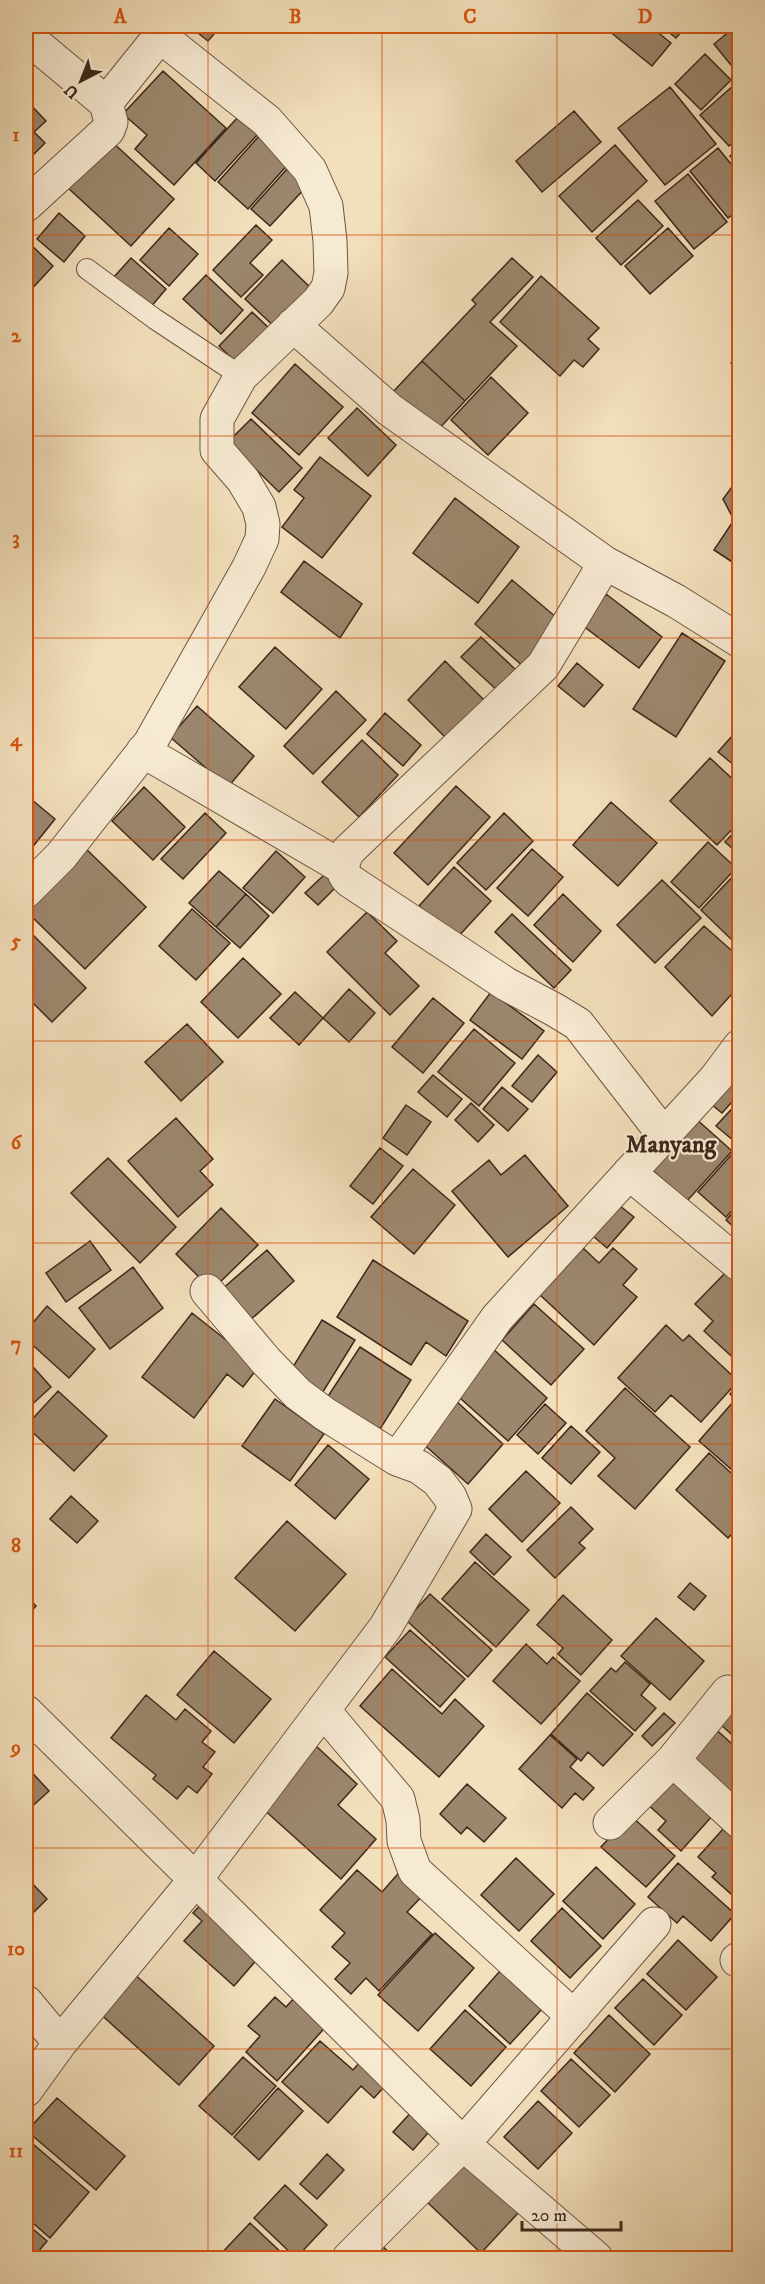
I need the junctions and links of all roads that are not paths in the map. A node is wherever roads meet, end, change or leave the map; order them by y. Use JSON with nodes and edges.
{"nodes":[{"id":1,"x":160,"y":31,"type":"edge"},
{"id":2,"x":26,"y":38,"type":"edge"},
{"id":3,"x":106,"y":103,"type":"junction"},
{"id":4,"x":26,"y":205,"type":"edge"},
{"id":5,"x":87,"y":269,"type":"dead end"},
{"id":6,"x":293,"y":325,"type":"junction"},
{"id":7,"x":241,"y":376,"type":"junction"},
{"id":8,"x":605,"y":563,"type":"junction"},
{"id":9,"x":740,"y":641,"type":"edge"},
{"id":10,"x":143,"y":751,"type":"junction"},
{"id":11,"x":342,"y":867,"type":"junction"},
{"id":12,"x":26,"y":891,"type":"edge"},
{"id":13,"x":740,"y":1046,"type":"edge"},
{"id":14,"x":664,"y":1135,"type":"junction"},
{"id":15,"x":629,"y":1173,"type":"junction"},
{"id":16,"x":740,"y":1265,"type":"edge"},
{"id":17,"x":207,"y":1291,"type":"dead end"},
{"id":18,"x":397,"y":1459,"type":"junction"},
{"id":19,"x":728,"y":1692,"type":"dead end"},
{"id":20,"x":323,"y":1710,"type":"junction"},
{"id":21,"x":26,"y":1712,"type":"edge"},
{"id":22,"x":673,"y":1760,"type":"junction"},
{"id":23,"x":740,"y":1822,"type":"edge"},
{"id":24,"x":610,"y":1823,"type":"dead end"},
{"id":25,"x":195,"y":1880,"type":"junction"},
{"id":26,"x":654,"y":1924,"type":"dead end"},
{"id":27,"x":26,"y":2002,"type":"edge"},
{"id":28,"x":574,"y":2017,"type":"junction"},
{"id":29,"x":60,"y":2043,"type":"junction"},
{"id":30,"x":26,"y":2090,"type":"edge"},
{"id":31,"x":463,"y":2144,"type":"junction"},
{"id":32,"x":349,"y":2259,"type":"edge"},
{"id":33,"x":596,"y":2259,"type":"edge"}],
"edges":[{"from":1,"to":3,"type":"street"},
{"from":1,"to":6,"type":"street"},
{"from":2,"to":3,"type":"street"},
{"from":3,"to":4,"type":"street"},
{"from":5,"to":7,"type":"lane"},
{"from":6,"to":7,"type":"street"},
{"from":6,"to":8,"type":"street"},
{"from":7,"to":10,"type":"street"},
{"from":8,"to":9,"type":"street"},
{"from":8,"to":11,"type":"street"},
{"from":10,"to":11,"type":"street"},
{"from":10,"to":12,"type":"street"},
{"from":11,"to":14,"type":"street"},
{"from":13,"to":14,"type":"street"},
{"from":14,"to":15,"type":"street"},
{"from":15,"to":16,"type":"street"},
{"from":15,"to":18,"type":"street"},
{"from":17,"to":18,"type":"street"},
{"from":18,"to":20,"type":"street"},
{"from":19,"to":22,"type":"street"},
{"from":20,"to":25,"type":"street"},
{"from":20,"to":28,"type":"street"},
{"from":21,"to":25,"type":"street"},
{"from":22,"to":23,"type":"street"},
{"from":22,"to":24,"type":"street"},
{"from":25,"to":29,"type":"street"},
{"from":25,"to":31,"type":"street"},
{"from":26,"to":28,"type":"street"},
{"from":27,"to":29,"type":"street"},
{"from":28,"to":31,"type":"street"},
{"from":29,"to":30,"type":"street"},
{"from":31,"to":32,"type":"street"},
{"from":31,"to":33,"type":"street"}]}
